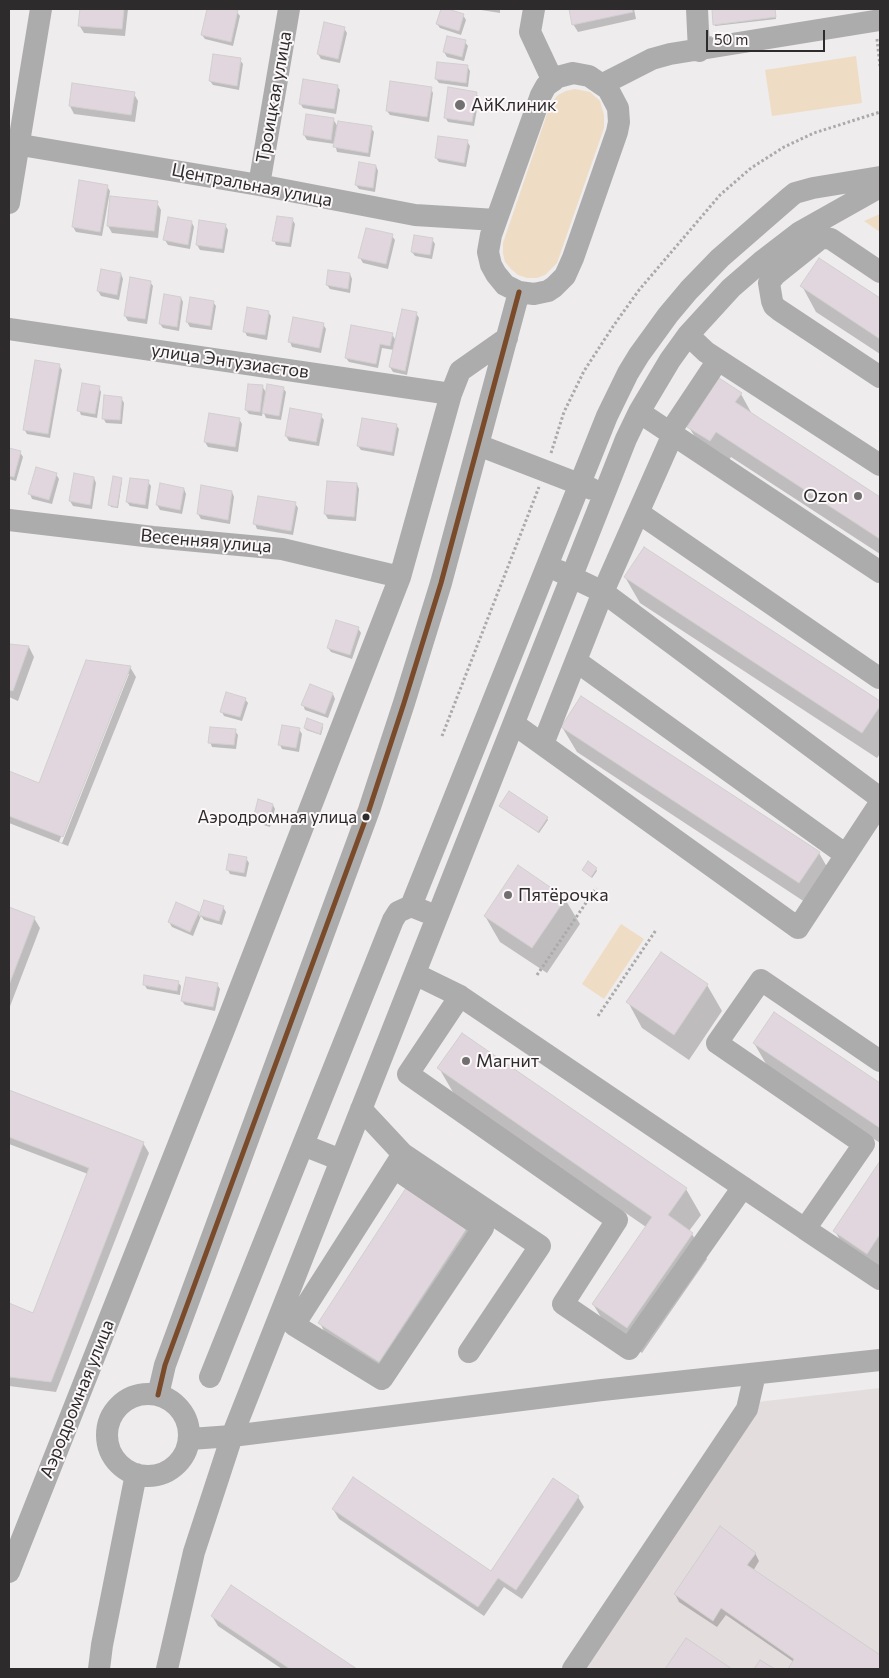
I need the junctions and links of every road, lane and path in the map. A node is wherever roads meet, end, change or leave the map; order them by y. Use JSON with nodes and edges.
{"nodes":[{"id":1,"x":41,"y":9,"type":"edge"},
{"id":2,"x":289,"y":9,"type":"edge"},
{"id":3,"x":534,"y":9,"type":"edge"},
{"id":4,"x":697,"y":9,"type":"edge"},
{"id":5,"x":878,"y":20,"type":"edge"},
{"id":6,"x":699,"y":50,"type":"junction"},
{"id":7,"x":880,"y":66,"type":"edge"},
{"id":8,"x":552,"y":81,"type":"junction"},
{"id":9,"x":603,"y":84,"type":"junction"},
{"id":10,"x":880,"y":112,"type":"edge"},
{"id":11,"x":13,"y":143,"type":"edge"},
{"id":12,"x":880,"y":177,"type":"edge"},
{"id":13,"x":259,"y":185,"type":"junction"},
{"id":14,"x":880,"y":187,"type":"edge"},
{"id":15,"x":9,"y":203,"type":"edge"},
{"id":16,"x":496,"y":220,"type":"junction"},
{"id":17,"x":880,"y":272,"type":"edge"},
{"id":18,"x":519,"y":292,"type":"junction"},
{"id":19,"x":9,"y":329,"type":"edge"},
{"id":20,"x":688,"y":336,"type":"junction"},
{"id":21,"x":507,"y":338,"type":"junction"},
{"id":22,"x":718,"y":360,"type":"junction"},
{"id":23,"x":880,"y":377,"type":"edge"},
{"id":24,"x":451,"y":394,"type":"junction"},
{"id":25,"x":639,"y":412,"type":"junction"},
{"id":26,"x":672,"y":433,"type":"junction"},
{"id":27,"x":478,"y":445,"type":"junction"},
{"id":28,"x":880,"y":465,"type":"edge"},
{"id":29,"x":546,"y":471,"type":"junction"},
{"id":30,"x":579,"y":484,"type":"junction"},
{"id":31,"x":605,"y":494,"type":"junction"},
{"id":32,"x":639,"y":513,"type":"junction"},
{"id":33,"x":9,"y":520,"type":"edge"},
{"id":34,"x":546,"y":566,"type":"junction"},
{"id":35,"x":880,"y":572,"type":"edge"},
{"id":36,"x":572,"y":576,"type":"junction"},
{"id":37,"x":400,"y":577,"type":"junction"},
{"id":38,"x":604,"y":592,"type":"junction"},
{"id":39,"x":576,"y":661,"type":"junction"},
{"id":40,"x":879,"y":678,"type":"edge"},
{"id":41,"x":514,"y":724,"type":"junction"},
{"id":42,"x":442,"y":736,"type":"dead end"},
{"id":43,"x":543,"y":744,"type":"junction"},
{"id":44,"x":880,"y":798,"type":"edge"},
{"id":45,"x":880,"y":802,"type":"edge"},
{"id":46,"x":846,"y":855,"type":"junction"},
{"id":47,"x":596,"y":888,"type":"dead end"},
{"id":48,"x":412,"y":906,"type":"junction"},
{"id":49,"x":437,"y":916,"type":"junction"},
{"id":50,"x":656,"y":930,"type":"dead end"},
{"id":51,"x":415,"y":974,"type":"junction"},
{"id":52,"x":537,"y":975,"type":"dead end"},
{"id":53,"x":460,"y":996,"type":"junction"},
{"id":54,"x":598,"y":1016,"type":"dead end"},
{"id":55,"x":880,"y":1061,"type":"edge"},
{"id":56,"x":361,"y":1109,"type":"junction"},
{"id":57,"x":303,"y":1145,"type":"junction"},
{"id":58,"x":341,"y":1160,"type":"junction"},
{"id":59,"x":399,"y":1161,"type":"junction"},
{"id":60,"x":742,"y":1187,"type":"junction"},
{"id":61,"x":805,"y":1229,"type":"junction"},
{"id":62,"x":880,"y":1280,"type":"edge"},
{"id":63,"x":294,"y":1306,"type":"junction"},
{"id":64,"x":469,"y":1352,"type":"dead end"},
{"id":65,"x":880,"y":1360,"type":"edge"},
{"id":66,"x":755,"y":1374,"type":"junction"},
{"id":67,"x":210,"y":1377,"type":"dead end"},
{"id":68,"x":158,"y":1395,"type":"junction"},
{"id":69,"x":232,"y":1436,"type":"junction"},
{"id":70,"x":190,"y":1439,"type":"junction"},
{"id":71,"x":136,"y":1474,"type":"junction"},
{"id":72,"x":9,"y":1572,"type":"edge"},
{"id":73,"x":99,"y":1669,"type":"edge"},
{"id":74,"x":167,"y":1669,"type":"edge"},
{"id":75,"x":573,"y":1669,"type":"edge"}],
"edges":[{"from":1,"to":11,"type":"street"},
{"from":2,"to":13,"type":"street","name":"Троицкая улица"},
{"from":3,"to":8,"type":"street"},
{"from":4,"to":6,"type":"street"},
{"from":5,"to":6,"type":"street"},
{"from":5,"to":7,"type":"path"},
{"from":6,"to":9,"type":"street"},
{"from":8,"to":9,"type":"street"},
{"from":8,"to":16,"type":"street"},
{"from":9,"to":18,"type":"street"},
{"from":10,"to":29,"type":"path"},
{"from":11,"to":13,"type":"street","name":"Центральная улица"},
{"from":11,"to":15,"type":"street"},
{"from":12,"to":30,"type":"street"},
{"from":13,"to":16,"type":"street","name":"Центральная улица"},
{"from":14,"to":20,"type":"street"},
{"from":16,"to":18,"type":"street"},
{"from":17,"to":23,"type":"street"},
{"from":18,"to":21,"type":"street"},
{"from":19,"to":24,"type":"street","name":"улица Энтузиастов"},
{"from":20,"to":22,"type":"street"},
{"from":20,"to":25,"type":"street"},
{"from":21,"to":24,"type":"street"},
{"from":21,"to":27,"type":"street"},
{"from":22,"to":26,"type":"street"},
{"from":22,"to":28,"type":"street"},
{"from":24,"to":37,"type":"street"},
{"from":25,"to":26,"type":"street"},
{"from":25,"to":31,"type":"street"},
{"from":26,"to":32,"type":"street"},
{"from":26,"to":35,"type":"street"},
{"from":27,"to":29,"type":"street"},
{"from":27,"to":68,"type":"street"},
{"from":29,"to":30,"type":"street"},
{"from":29,"to":42,"type":"path"},
{"from":30,"to":31,"type":"street"},
{"from":30,"to":34,"type":"street"},
{"from":31,"to":36,"type":"street"},
{"from":32,"to":38,"type":"street"},
{"from":32,"to":40,"type":"street"},
{"from":33,"to":37,"type":"street","name":"Весенняя улица"},
{"from":34,"to":36,"type":"street"},
{"from":34,"to":48,"type":"street"},
{"from":36,"to":38,"type":"street"},
{"from":36,"to":41,"type":"street"},
{"from":37,"to":72,"type":"street","name":"Аэродромная улица"},
{"from":38,"to":39,"type":"street"},
{"from":38,"to":44,"type":"street"},
{"from":39,"to":43,"type":"street"},
{"from":39,"to":46,"type":"street"},
{"from":41,"to":43,"type":"street"},
{"from":41,"to":49,"type":"street"},
{"from":43,"to":46,"type":"street"},
{"from":45,"to":46,"type":"street"},
{"from":47,"to":52,"type":"path"},
{"from":48,"to":49,"type":"street"},
{"from":48,"to":57,"type":"street"},
{"from":49,"to":51,"type":"street"},
{"from":50,"to":54,"type":"path"},
{"from":51,"to":53,"type":"street"},
{"from":51,"to":56,"type":"street"},
{"from":53,"to":60,"type":"street"},
{"from":53,"to":60,"type":"street"},
{"from":55,"to":61,"type":"street"},
{"from":56,"to":58,"type":"street"},
{"from":56,"to":59,"type":"street"},
{"from":57,"to":58,"type":"street"},
{"from":57,"to":67,"type":"street"},
{"from":58,"to":63,"type":"street"},
{"from":59,"to":63,"type":"street"},
{"from":59,"to":63,"type":"street"},
{"from":59,"to":64,"type":"street"},
{"from":60,"to":61,"type":"street"},
{"from":61,"to":62,"type":"street"},
{"from":63,"to":69,"type":"street"},
{"from":65,"to":66,"type":"street"},
{"from":66,"to":69,"type":"street"},
{"from":66,"to":75,"type":"street"},
{"from":68,"to":70,"type":"street"},
{"from":68,"to":71,"type":"street"},
{"from":69,"to":70,"type":"street"},
{"from":69,"to":74,"type":"street"},
{"from":70,"to":71,"type":"street"},
{"from":71,"to":73,"type":"street"}]}
